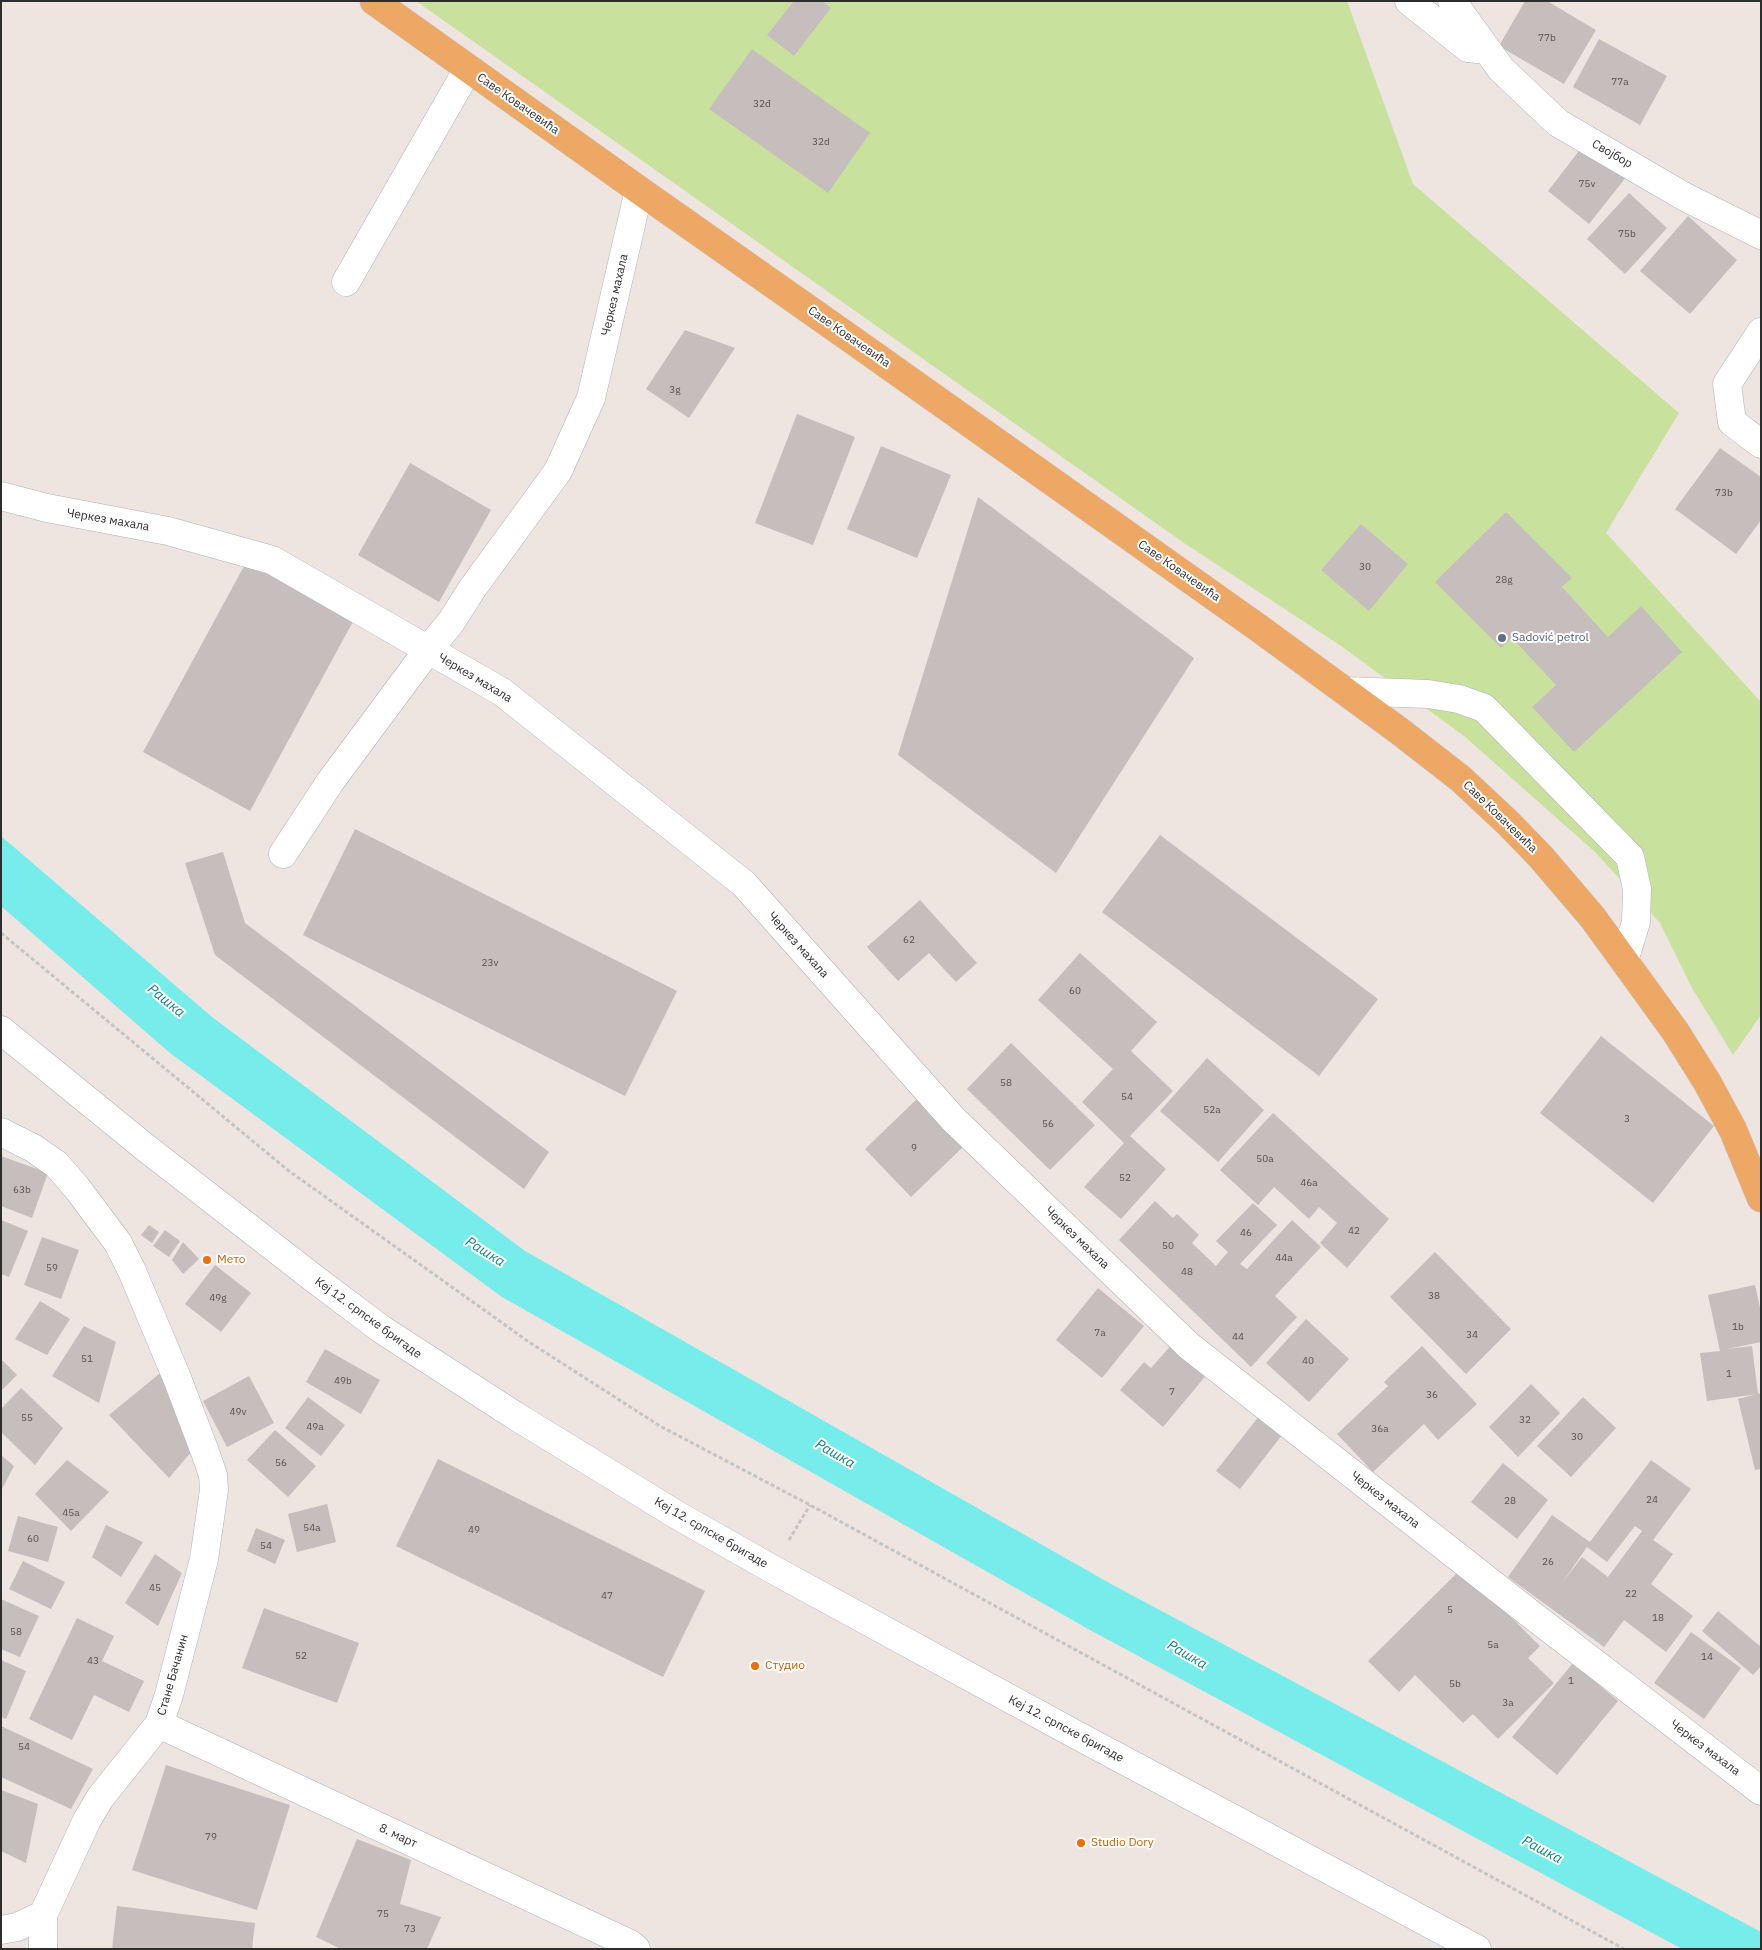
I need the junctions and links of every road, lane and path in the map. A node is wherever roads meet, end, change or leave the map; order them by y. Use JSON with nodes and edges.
{"nodes":[{"id":1,"x":374,"y":1,"type":"edge"},
{"id":2,"x":1409,"y":1,"type":"edge"},
{"id":3,"x":1452,"y":1,"type":"edge"},
{"id":4,"x":1485,"y":47,"type":"junction"},
{"id":5,"x":468,"y":69,"type":"junction"},
{"id":6,"x":639,"y":190,"type":"junction"},
{"id":7,"x":1761,"y":235,"type":"edge"},
{"id":8,"x":346,"y":282,"type":"dead end"},
{"id":9,"x":1761,"y":332,"type":"edge"},
{"id":10,"x":1761,"y":444,"type":"edge"},
{"id":11,"x":1,"y":496,"type":"edge"},
{"id":12,"x":428,"y":650,"type":"junction"},
{"id":13,"x":1345,"y":691,"type":"junction"},
{"id":14,"x":283,"y":854,"type":"dead end"},
{"id":15,"x":1,"y":933,"type":"edge"},
{"id":16,"x":1624,"y":961,"type":"junction"},
{"id":17,"x":1,"y":1030,"type":"edge"},
{"id":18,"x":1,"y":1132,"type":"edge"},
{"id":19,"x":1761,"y":1198,"type":"edge"},
{"id":20,"x":810,"y":1505,"type":"junction"},
{"id":21,"x":772,"y":1568,"type":"junction"},
{"id":22,"x":159,"y":1724,"type":"junction"},
{"id":23,"x":1761,"y":1791,"type":"edge"},
{"id":24,"x":43,"y":1915,"type":"junction"},
{"id":25,"x":1,"y":1930,"type":"edge"},
{"id":26,"x":43,"y":1949,"type":"edge"},
{"id":27,"x":636,"y":1949,"type":"edge"},
{"id":28,"x":1477,"y":1949,"type":"edge"},
{"id":29,"x":1624,"y":1949,"type":"edge"}],
"edges":[{"from":1,"to":5,"type":"main road","name":"Саве Ковачевића"},
{"from":2,"to":4,"type":"street"},
{"from":3,"to":4,"type":"street","name":"Својбор"},
{"from":4,"to":7,"type":"street","name":"Својбор"},
{"from":5,"to":6,"type":"main road","name":"Саве Ковачевића"},
{"from":5,"to":8,"type":"street","name":"Саве Ковачевића"},
{"from":6,"to":12,"type":"street","name":"Черкез махала"},
{"from":6,"to":13,"type":"main road","name":"Саве Ковачевића"},
{"from":9,"to":10,"type":"street"},
{"from":11,"to":12,"type":"street","name":"Черкез махала"},
{"from":12,"to":14,"type":"street","name":"Черкез махала"},
{"from":12,"to":23,"type":"street","name":"Черкез махала"},
{"from":13,"to":16,"type":"main road","name":"Саве Ковачевића"},
{"from":13,"to":16,"type":"street"},
{"from":15,"to":20,"type":"path"},
{"from":16,"to":19,"type":"main road","name":"Саве Ковачевића"},
{"from":17,"to":21,"type":"street","name":"Кеј 12. српске бригаде"},
{"from":18,"to":22,"type":"street","name":"Стане Бачанин"},
{"from":20,"to":21,"type":"path"},
{"from":20,"to":29,"type":"path"},
{"from":21,"to":28,"type":"street","name":"Кеј 12. српске бригаде"},
{"from":22,"to":24,"type":"street","name":"Стане Бачанин"},
{"from":22,"to":27,"type":"street","name":"8. март"},
{"from":24,"to":25,"type":"street"},
{"from":24,"to":26,"type":"street","name":"Стане Бачанин"}]}
